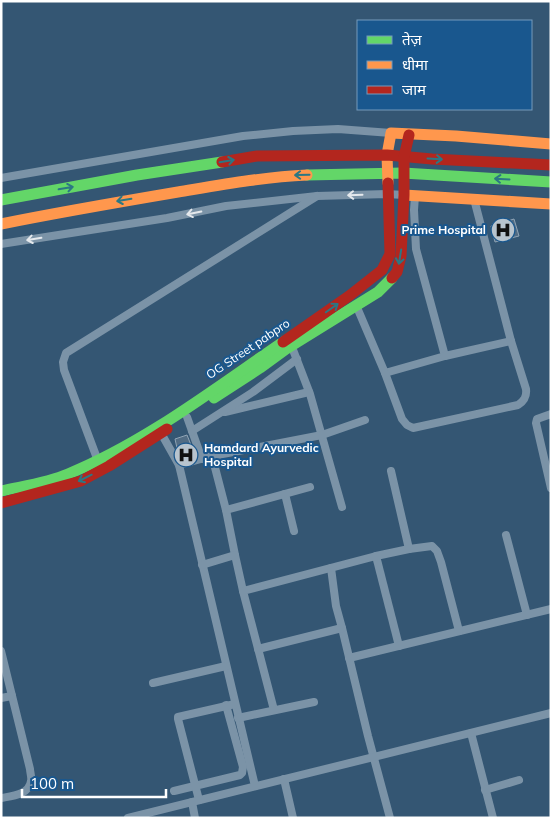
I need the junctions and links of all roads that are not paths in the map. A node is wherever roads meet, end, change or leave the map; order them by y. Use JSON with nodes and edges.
{"nodes":[{"id":1,"x":391,"y":133,"type":"junction"},
{"id":2,"x":409,"y":135,"type":"junction"},
{"id":3,"x":551,"y":144,"type":"edge"},
{"id":4,"x":386,"y":155,"type":"junction"},
{"id":5,"x":404,"y":157,"type":"junction"},
{"id":6,"x":551,"y":165,"type":"edge"},
{"id":7,"x":388,"y":174,"type":"junction"},
{"id":8,"x":403,"y":174,"type":"junction"},
{"id":9,"x":1,"y":178,"type":"edge"},
{"id":10,"x":551,"y":182,"type":"edge"},
{"id":11,"x":388,"y":194,"type":"junction"},
{"id":12,"x":410,"y":195,"type":"junction"},
{"id":13,"x":317,"y":196,"type":"junction"},
{"id":14,"x":1,"y":200,"type":"edge"},
{"id":15,"x":474,"y":200,"type":"junction"},
{"id":16,"x":551,"y":204,"type":"edge"},
{"id":17,"x":1,"y":224,"type":"edge"},
{"id":18,"x":1,"y":244,"type":"edge"},
{"id":19,"x":356,"y":305,"type":"junction"},
{"id":20,"x":511,"y":341,"type":"junction"},
{"id":21,"x":290,"y":342,"type":"junction"},
{"id":22,"x":445,"y":356,"type":"junction"},
{"id":23,"x":297,"y":359,"type":"junction"},
{"id":24,"x":384,"y":373,"type":"junction"},
{"id":25,"x":309,"y":392,"type":"junction"},
{"id":26,"x":219,"y":414,"type":"junction"},
{"id":27,"x":551,"y":414,"type":"edge"},
{"id":28,"x":187,"y":417,"type":"junction"},
{"id":29,"x":365,"y":420,"type":"dead end"},
{"id":30,"x":192,"y":431,"type":"junction"},
{"id":31,"x":161,"y":434,"type":"junction"},
{"id":32,"x":322,"y":435,"type":"junction"},
{"id":33,"x":212,"y":456,"type":"junction"},
{"id":34,"x":202,"y":459,"type":"junction"},
{"id":35,"x":98,"y":461,"type":"junction"},
{"id":36,"x":179,"y":465,"type":"junction"},
{"id":37,"x":391,"y":472,"type":"dead end"},
{"id":38,"x":310,"y":487,"type":"dead end"},
{"id":39,"x":551,"y":488,"type":"edge"},
{"id":40,"x":1,"y":491,"type":"edge"},
{"id":41,"x":285,"y":494,"type":"junction"},
{"id":42,"x":1,"y":503,"type":"edge"},
{"id":43,"x":342,"y":506,"type":"dead end"},
{"id":44,"x":226,"y":510,"type":"junction"},
{"id":45,"x":294,"y":531,"type":"dead end"},
{"id":46,"x":506,"y":535,"type":"dead end"},
{"id":47,"x":410,"y":549,"type":"junction"},
{"id":48,"x":236,"y":555,"type":"junction"},
{"id":49,"x":376,"y":556,"type":"junction"},
{"id":50,"x":202,"y":564,"type":"junction"},
{"id":51,"x":331,"y":568,"type":"junction"},
{"id":52,"x":244,"y":591,"type":"junction"},
{"id":53,"x":551,"y":610,"type":"edge"},
{"id":54,"x":527,"y":615,"type":"junction"},
{"id":55,"x":342,"y":628,"type":"junction"},
{"id":56,"x":459,"y":631,"type":"junction"},
{"id":57,"x":399,"y":646,"type":"junction"},
{"id":58,"x":258,"y":649,"type":"junction"},
{"id":59,"x":1,"y":651,"type":"edge"},
{"id":60,"x":349,"y":658,"type":"junction"},
{"id":61,"x":226,"y":666,"type":"junction"},
{"id":62,"x":153,"y":683,"type":"dead end"},
{"id":63,"x":12,"y":696,"type":"junction"},
{"id":64,"x":1,"y":698,"type":"edge"},
{"id":65,"x":314,"y":702,"type":"dead end"},
{"id":66,"x":230,"y":705,"type":"junction"},
{"id":67,"x":274,"y":710,"type":"junction"},
{"id":68,"x":551,"y":713,"type":"edge"},
{"id":69,"x":238,"y":718,"type":"junction"},
{"id":70,"x":470,"y":733,"type":"junction"},
{"id":71,"x":374,"y":757,"type":"junction"},
{"id":72,"x":284,"y":779,"type":"junction"},
{"id":73,"x":520,"y":780,"type":"dead end"},
{"id":74,"x":196,"y":786,"type":"junction"},
{"id":75,"x":255,"y":786,"type":"junction"},
{"id":76,"x":485,"y":790,"type":"junction"},
{"id":77,"x":174,"y":791,"type":"dead end"},
{"id":78,"x":1,"y":798,"type":"edge"},
{"id":79,"x":196,"y":801,"type":"junction"},
{"id":80,"x":128,"y":818,"type":"edge"},
{"id":81,"x":195,"y":818,"type":"edge"},
{"id":82,"x":293,"y":818,"type":"edge"},
{"id":83,"x":390,"y":818,"type":"edge"},
{"id":84,"x":493,"y":818,"type":"edge"}],
"edges":[{"from":1,"to":2,"type":"street"},
{"from":1,"to":4,"type":"street","name":"OG Street pabpro"},
{"from":1,"to":9,"type":"street"},
{"from":2,"to":3,"type":"street"},
{"from":2,"to":5,"type":"street","name":"OG Street pabpro"},
{"from":4,"to":5,"type":"street"},
{"from":4,"to":7,"type":"street","name":"OG Street pabpro"},
{"from":14,"to":4,"type":"street","one_way":true},
{"from":5,"to":6,"type":"street","one_way":true},
{"from":5,"to":8,"type":"street","name":"OG Street pabpro"},
{"from":7,"to":8,"type":"street"},
{"from":7,"to":11,"type":"street","name":"OG Street pabpro"},
{"from":7,"to":17,"type":"street","one_way":true},
{"from":10,"to":8,"type":"street","one_way":true},
{"from":8,"to":12,"type":"street","name":"OG Street pabpro"},
{"from":11,"to":12,"type":"street"},
{"from":11,"to":13,"type":"street","one_way":true},
{"from":21,"to":11,"type":"street","name":"OG Street pabpro","one_way":true},
{"from":12,"to":15,"type":"street"},
{"from":12,"to":19,"type":"street","name":"OG Street pabpro","one_way":true},
{"from":12,"to":22,"type":"street"},
{"from":13,"to":18,"type":"street","one_way":true},
{"from":13,"to":35,"type":"street"},
{"from":15,"to":16,"type":"street"},
{"from":15,"to":20,"type":"street"},
{"from":19,"to":21,"type":"street","name":"OG Street pabpro"},
{"from":19,"to":24,"type":"street"},
{"from":20,"to":22,"type":"street"},
{"from":20,"to":24,"type":"street"},
{"from":21,"to":23,"type":"street"},
{"from":21,"to":28,"type":"street","name":"OG Street pabpro"},
{"from":21,"to":35,"type":"street","name":"OG Street pabpro"},
{"from":22,"to":24,"type":"street"},
{"from":23,"to":25,"type":"street"},
{"from":23,"to":26,"type":"street"},
{"from":25,"to":26,"type":"street"},
{"from":25,"to":32,"type":"street"},
{"from":26,"to":30,"type":"street"},
{"from":27,"to":39,"type":"street"},
{"from":28,"to":30,"type":"street"},
{"from":28,"to":31,"type":"street","name":"OG Street pabpro"},
{"from":29,"to":32,"type":"street"},
{"from":30,"to":34,"type":"street"},
{"from":31,"to":36,"type":"street"},
{"from":31,"to":42,"type":"street","name":"OG Street pabpro","one_way":true},
{"from":32,"to":33,"type":"street"},
{"from":32,"to":43,"type":"street"},
{"from":33,"to":34,"type":"street"},
{"from":33,"to":44,"type":"street"},
{"from":34,"to":36,"type":"street"},
{"from":35,"to":40,"type":"street","name":"OG Street pabpro"},
{"from":36,"to":50,"type":"street"},
{"from":37,"to":47,"type":"street"},
{"from":38,"to":41,"type":"street"},
{"from":41,"to":44,"type":"street"},
{"from":41,"to":45,"type":"street"},
{"from":44,"to":48,"type":"street"},
{"from":46,"to":54,"type":"street"},
{"from":47,"to":49,"type":"street"},
{"from":47,"to":56,"type":"street"},
{"from":48,"to":50,"type":"street"},
{"from":48,"to":52,"type":"street"},
{"from":49,"to":51,"type":"street"},
{"from":49,"to":57,"type":"street"},
{"from":50,"to":61,"type":"street"},
{"from":51,"to":52,"type":"street"},
{"from":51,"to":55,"type":"street"},
{"from":52,"to":58,"type":"street"},
{"from":53,"to":54,"type":"street"},
{"from":54,"to":56,"type":"street"},
{"from":55,"to":58,"type":"street"},
{"from":55,"to":60,"type":"street"},
{"from":56,"to":57,"type":"street"},
{"from":57,"to":60,"type":"street"},
{"from":58,"to":67,"type":"street"},
{"from":59,"to":63,"type":"street"},
{"from":60,"to":71,"type":"street"},
{"from":61,"to":62,"type":"street"},
{"from":61,"to":66,"type":"street"},
{"from":63,"to":64,"type":"street"},
{"from":63,"to":78,"type":"street"},
{"from":65,"to":67,"type":"street"},
{"from":66,"to":69,"type":"street"},
{"from":66,"to":74,"type":"street"},
{"from":66,"to":74,"type":"street"},
{"from":67,"to":69,"type":"street"},
{"from":68,"to":70,"type":"street"},
{"from":69,"to":75,"type":"street"},
{"from":70,"to":71,"type":"street"},
{"from":70,"to":76,"type":"street"},
{"from":71,"to":72,"type":"street"},
{"from":71,"to":83,"type":"street"},
{"from":72,"to":75,"type":"street"},
{"from":72,"to":82,"type":"street"},
{"from":73,"to":76,"type":"street"},
{"from":74,"to":77,"type":"street"},
{"from":74,"to":79,"type":"street"},
{"from":75,"to":79,"type":"street"},
{"from":76,"to":84,"type":"street"},
{"from":79,"to":80,"type":"street"},
{"from":79,"to":81,"type":"street"}]}
